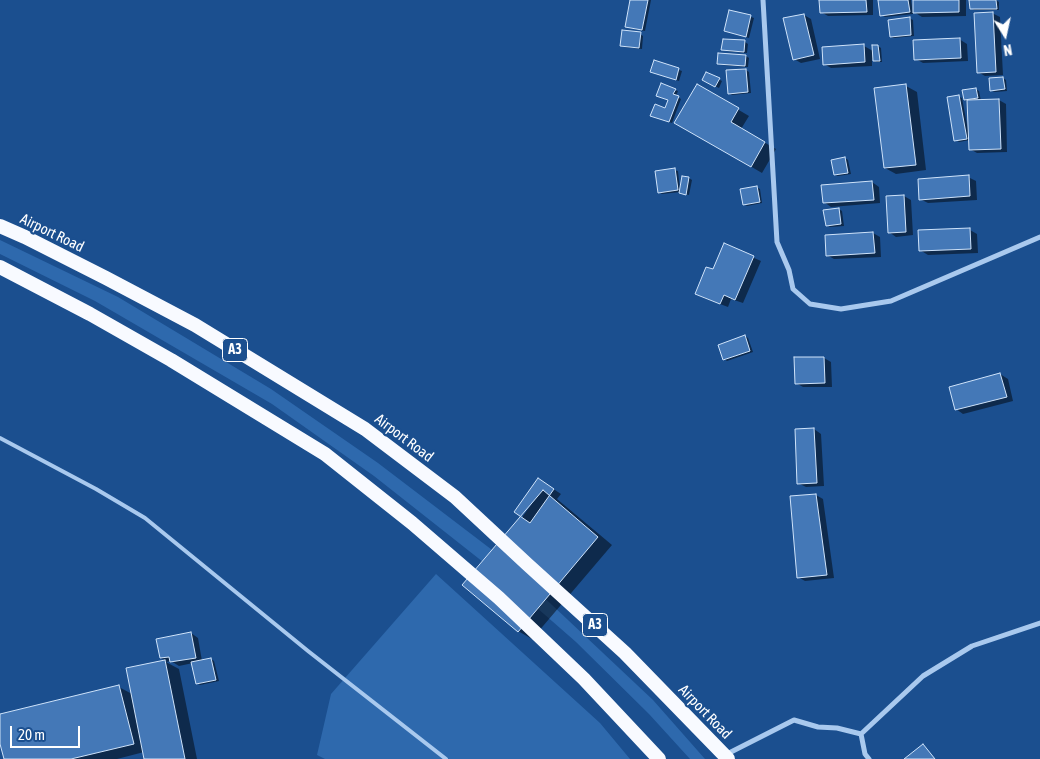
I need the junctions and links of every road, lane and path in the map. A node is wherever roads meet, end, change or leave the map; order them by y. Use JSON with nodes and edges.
{"nodes":[{"id":1,"x":764,"y":0,"type":"edge"},
{"id":2,"x":0,"y":226,"type":"edge"},
{"id":3,"x":1040,"y":237,"type":"edge"},
{"id":4,"x":0,"y":267,"type":"edge"},
{"id":5,"x":0,"y":438,"type":"edge"},
{"id":6,"x":1040,"y":622,"type":"edge"},
{"id":7,"x":861,"y":734,"type":"junction"},
{"id":8,"x":726,"y":757,"type":"edge"},
{"id":9,"x":446,"y":759,"type":"edge"},
{"id":10,"x":659,"y":759,"type":"edge"},
{"id":11,"x":869,"y":759,"type":"edge"}],
"edges":[{"from":1,"to":3,"type":"street"},
{"from":2,"to":8,"type":"highway","name":"Airport Road","number":"A3"},
{"from":4,"to":10,"type":"highway"},
{"from":5,"to":9,"type":"lane"},
{"from":6,"to":7,"type":"street"},
{"from":7,"to":8,"type":"street"},
{"from":7,"to":11,"type":"street"}]}
